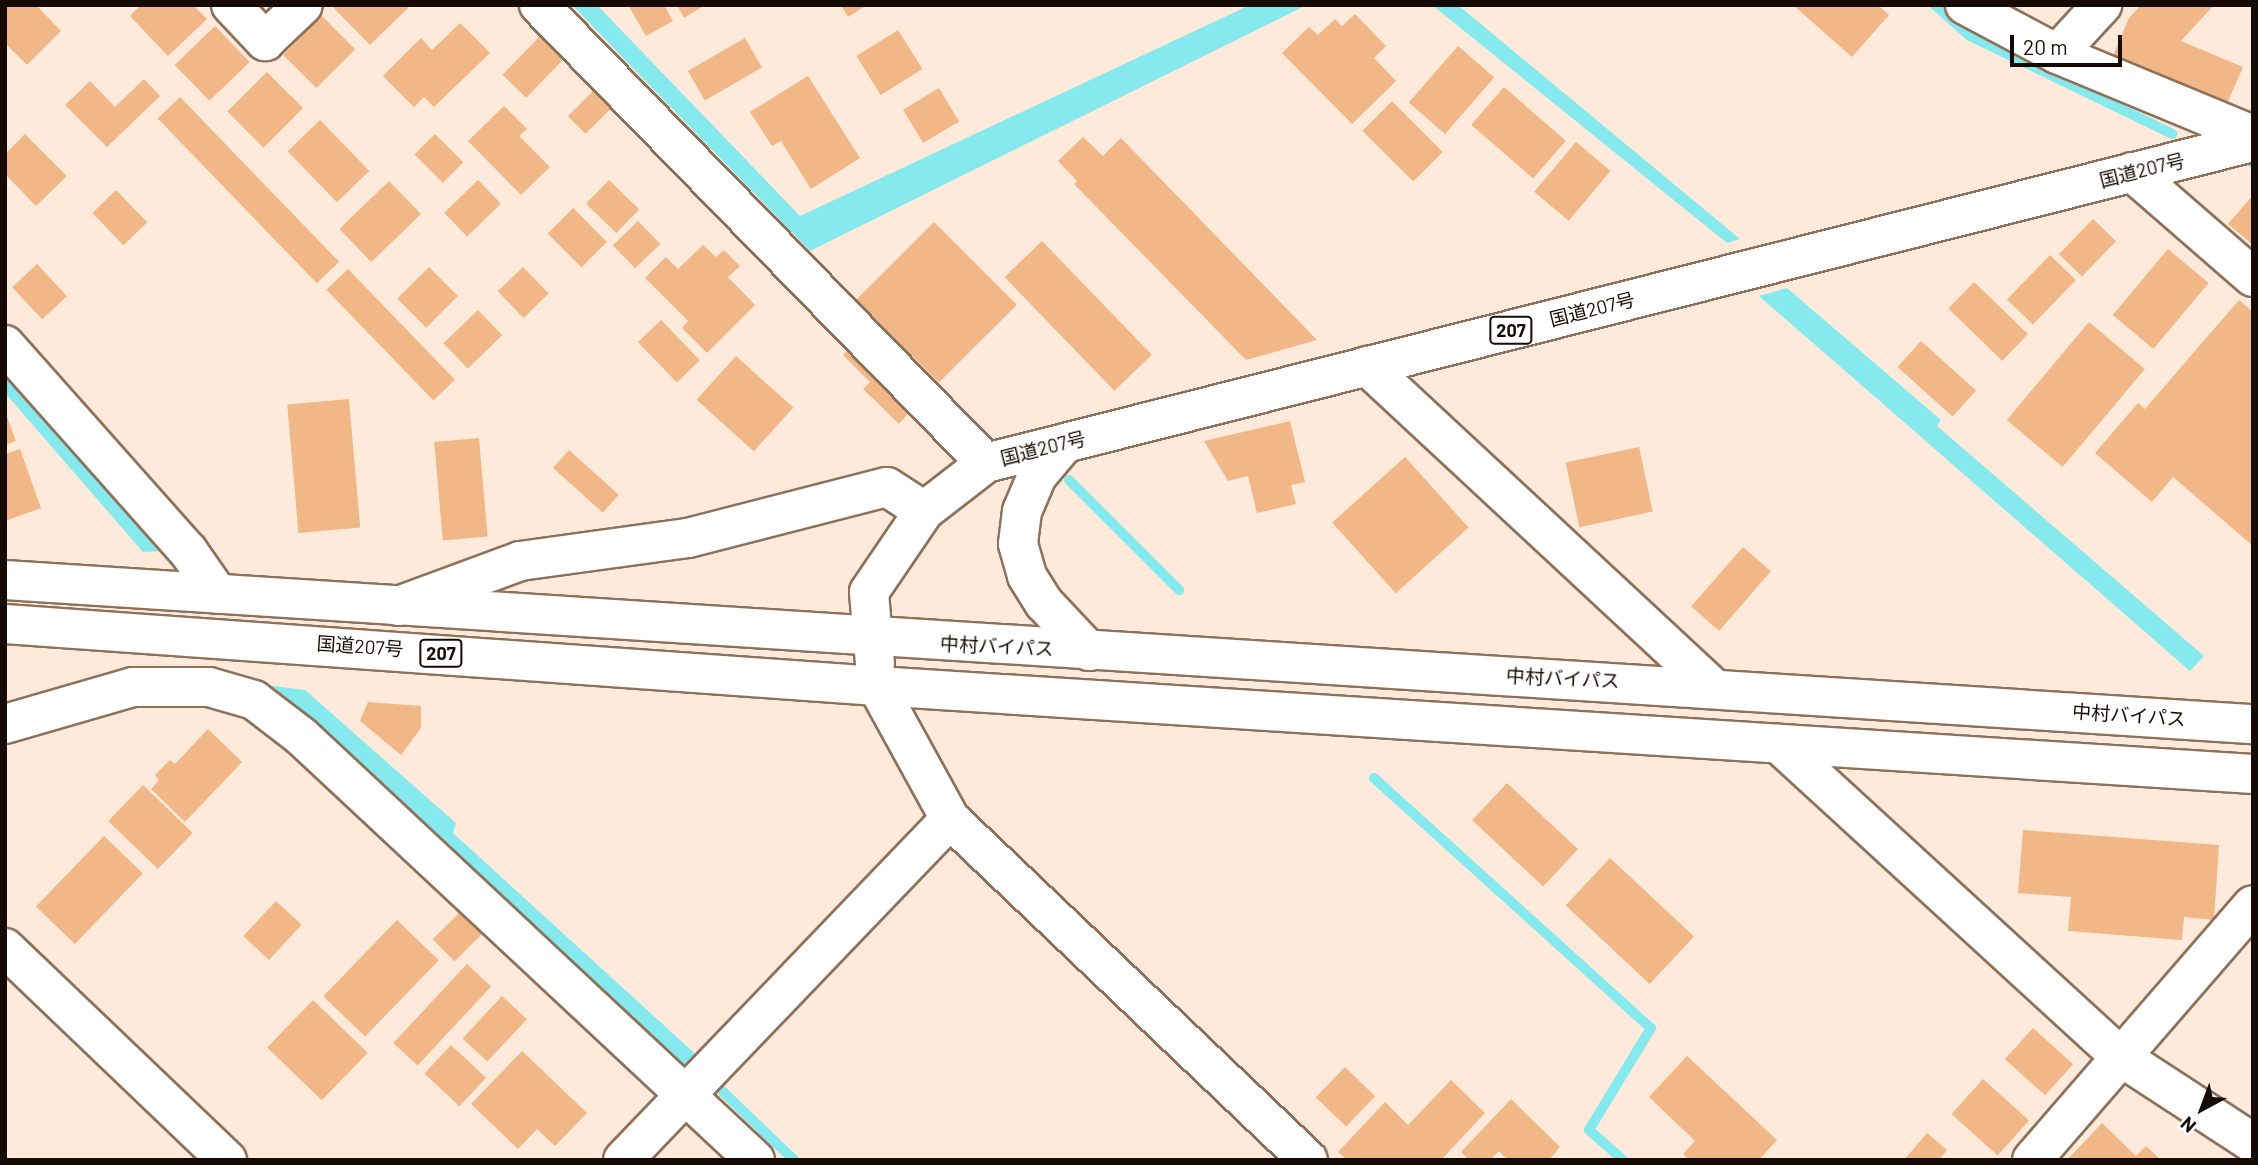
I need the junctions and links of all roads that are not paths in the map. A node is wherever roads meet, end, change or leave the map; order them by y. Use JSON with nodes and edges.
{"nodes":[{"id":1,"x":232,"y":5,"type":"edge"},
{"id":2,"x":303,"y":5,"type":"edge"},
{"id":3,"x":1965,"y":5,"type":"edge"},
{"id":4,"x":2102,"y":5,"type":"edge"},
{"id":5,"x":548,"y":8,"type":"edge"},
{"id":6,"x":2057,"y":54,"type":"junction"},
{"id":7,"x":2253,"y":135,"type":"edge"},
{"id":8,"x":2253,"y":142,"type":"edge"},
{"id":9,"x":2132,"y":172,"type":"junction"},
{"id":10,"x":2253,"y":277,"type":"edge"},
{"id":11,"x":5,"y":345,"type":"edge"},
{"id":12,"x":1367,"y":366,"type":"junction"},
{"id":13,"x":1065,"y":443,"type":"junction"},
{"id":14,"x":986,"y":463,"type":"junction"},
{"id":15,"x":924,"y":511,"type":"junction"},
{"id":16,"x":5,"y":580,"type":"edge"},
{"id":17,"x":218,"y":594,"type":"junction"},
{"id":18,"x":398,"y":606,"type":"junction"},
{"id":19,"x":5,"y":624,"type":"edge"},
{"id":20,"x":873,"y":639,"type":"junction"},
{"id":21,"x":1089,"y":651,"type":"junction"},
{"id":22,"x":877,"y":686,"type":"junction"},
{"id":23,"x":1712,"y":687,"type":"junction"},
{"id":24,"x":5,"y":724,"type":"edge"},
{"id":25,"x":2253,"y":724,"type":"edge"},
{"id":26,"x":1779,"y":744,"type":"junction"},
{"id":27,"x":2253,"y":774,"type":"edge"},
{"id":28,"x":950,"y":819,"type":"junction"},
{"id":29,"x":2253,"y":905,"type":"edge"},
{"id":30,"x":5,"y":948,"type":"edge"},
{"id":31,"x":2121,"y":1057,"type":"junction"},
{"id":32,"x":687,"y":1094,"type":"junction"},
{"id":33,"x":2253,"y":1143,"type":"edge"},
{"id":34,"x":227,"y":1160,"type":"edge"},
{"id":35,"x":623,"y":1160,"type":"edge"},
{"id":36,"x":755,"y":1160,"type":"edge"},
{"id":37,"x":1308,"y":1160,"type":"edge"},
{"id":38,"x":2032,"y":1160,"type":"edge"}],
"edges":[{"from":1,"to":2,"type":"main road"},
{"from":3,"to":6,"type":"main road"},
{"from":4,"to":6,"type":"main road"},
{"from":5,"to":14,"type":"main road"},
{"from":6,"to":7,"type":"main road"},
{"from":8,"to":9,"type":"main road","name":"国道207号","number":"207"},
{"from":9,"to":10,"type":"main road"},
{"from":9,"to":12,"type":"main road","name":"国道207号","number":"207"},
{"from":11,"to":17,"type":"main road"},
{"from":12,"to":13,"type":"main road","name":"国道207号","number":"207"},
{"from":12,"to":23,"type":"main road"},
{"from":13,"to":14,"type":"main road","name":"国道207号","number":"207"},
{"from":13,"to":21,"type":"main road"},
{"from":14,"to":15,"type":"main road","name":"国道207号","number":"207"},
{"from":15,"to":18,"type":"main road"},
{"from":15,"to":20,"type":"main road","name":"国道207号","number":"207"},
{"from":16,"to":17,"type":"main road","number":"207"},
{"from":17,"to":18,"type":"main road","number":"207"},
{"from":18,"to":20,"type":"main road","number":"207"},
{"from":19,"to":22,"type":"main road","name":"国道207号","number":"207"},
{"from":20,"to":21,"type":"main road","name":"中村バイパス","number":"207"},
{"from":20,"to":22,"type":"main road","name":"国道207号","number":"207"},
{"from":21,"to":23,"type":"main road","name":"中村バイパス","number":"207"},
{"from":22,"to":26,"type":"main road","number":"207"},
{"from":22,"to":28,"type":"main road"},
{"from":23,"to":25,"type":"main road","name":"中村バイパス","number":"207"},
{"from":24,"to":32,"type":"main road"},
{"from":26,"to":27,"type":"main road","number":"207"},
{"from":26,"to":31,"type":"main road"},
{"from":28,"to":32,"type":"main road"},
{"from":28,"to":37,"type":"main road"},
{"from":29,"to":31,"type":"main road"},
{"from":30,"to":34,"type":"main road"},
{"from":31,"to":33,"type":"main road"},
{"from":31,"to":38,"type":"main road"},
{"from":32,"to":35,"type":"main road"},
{"from":32,"to":36,"type":"main road"}]}
